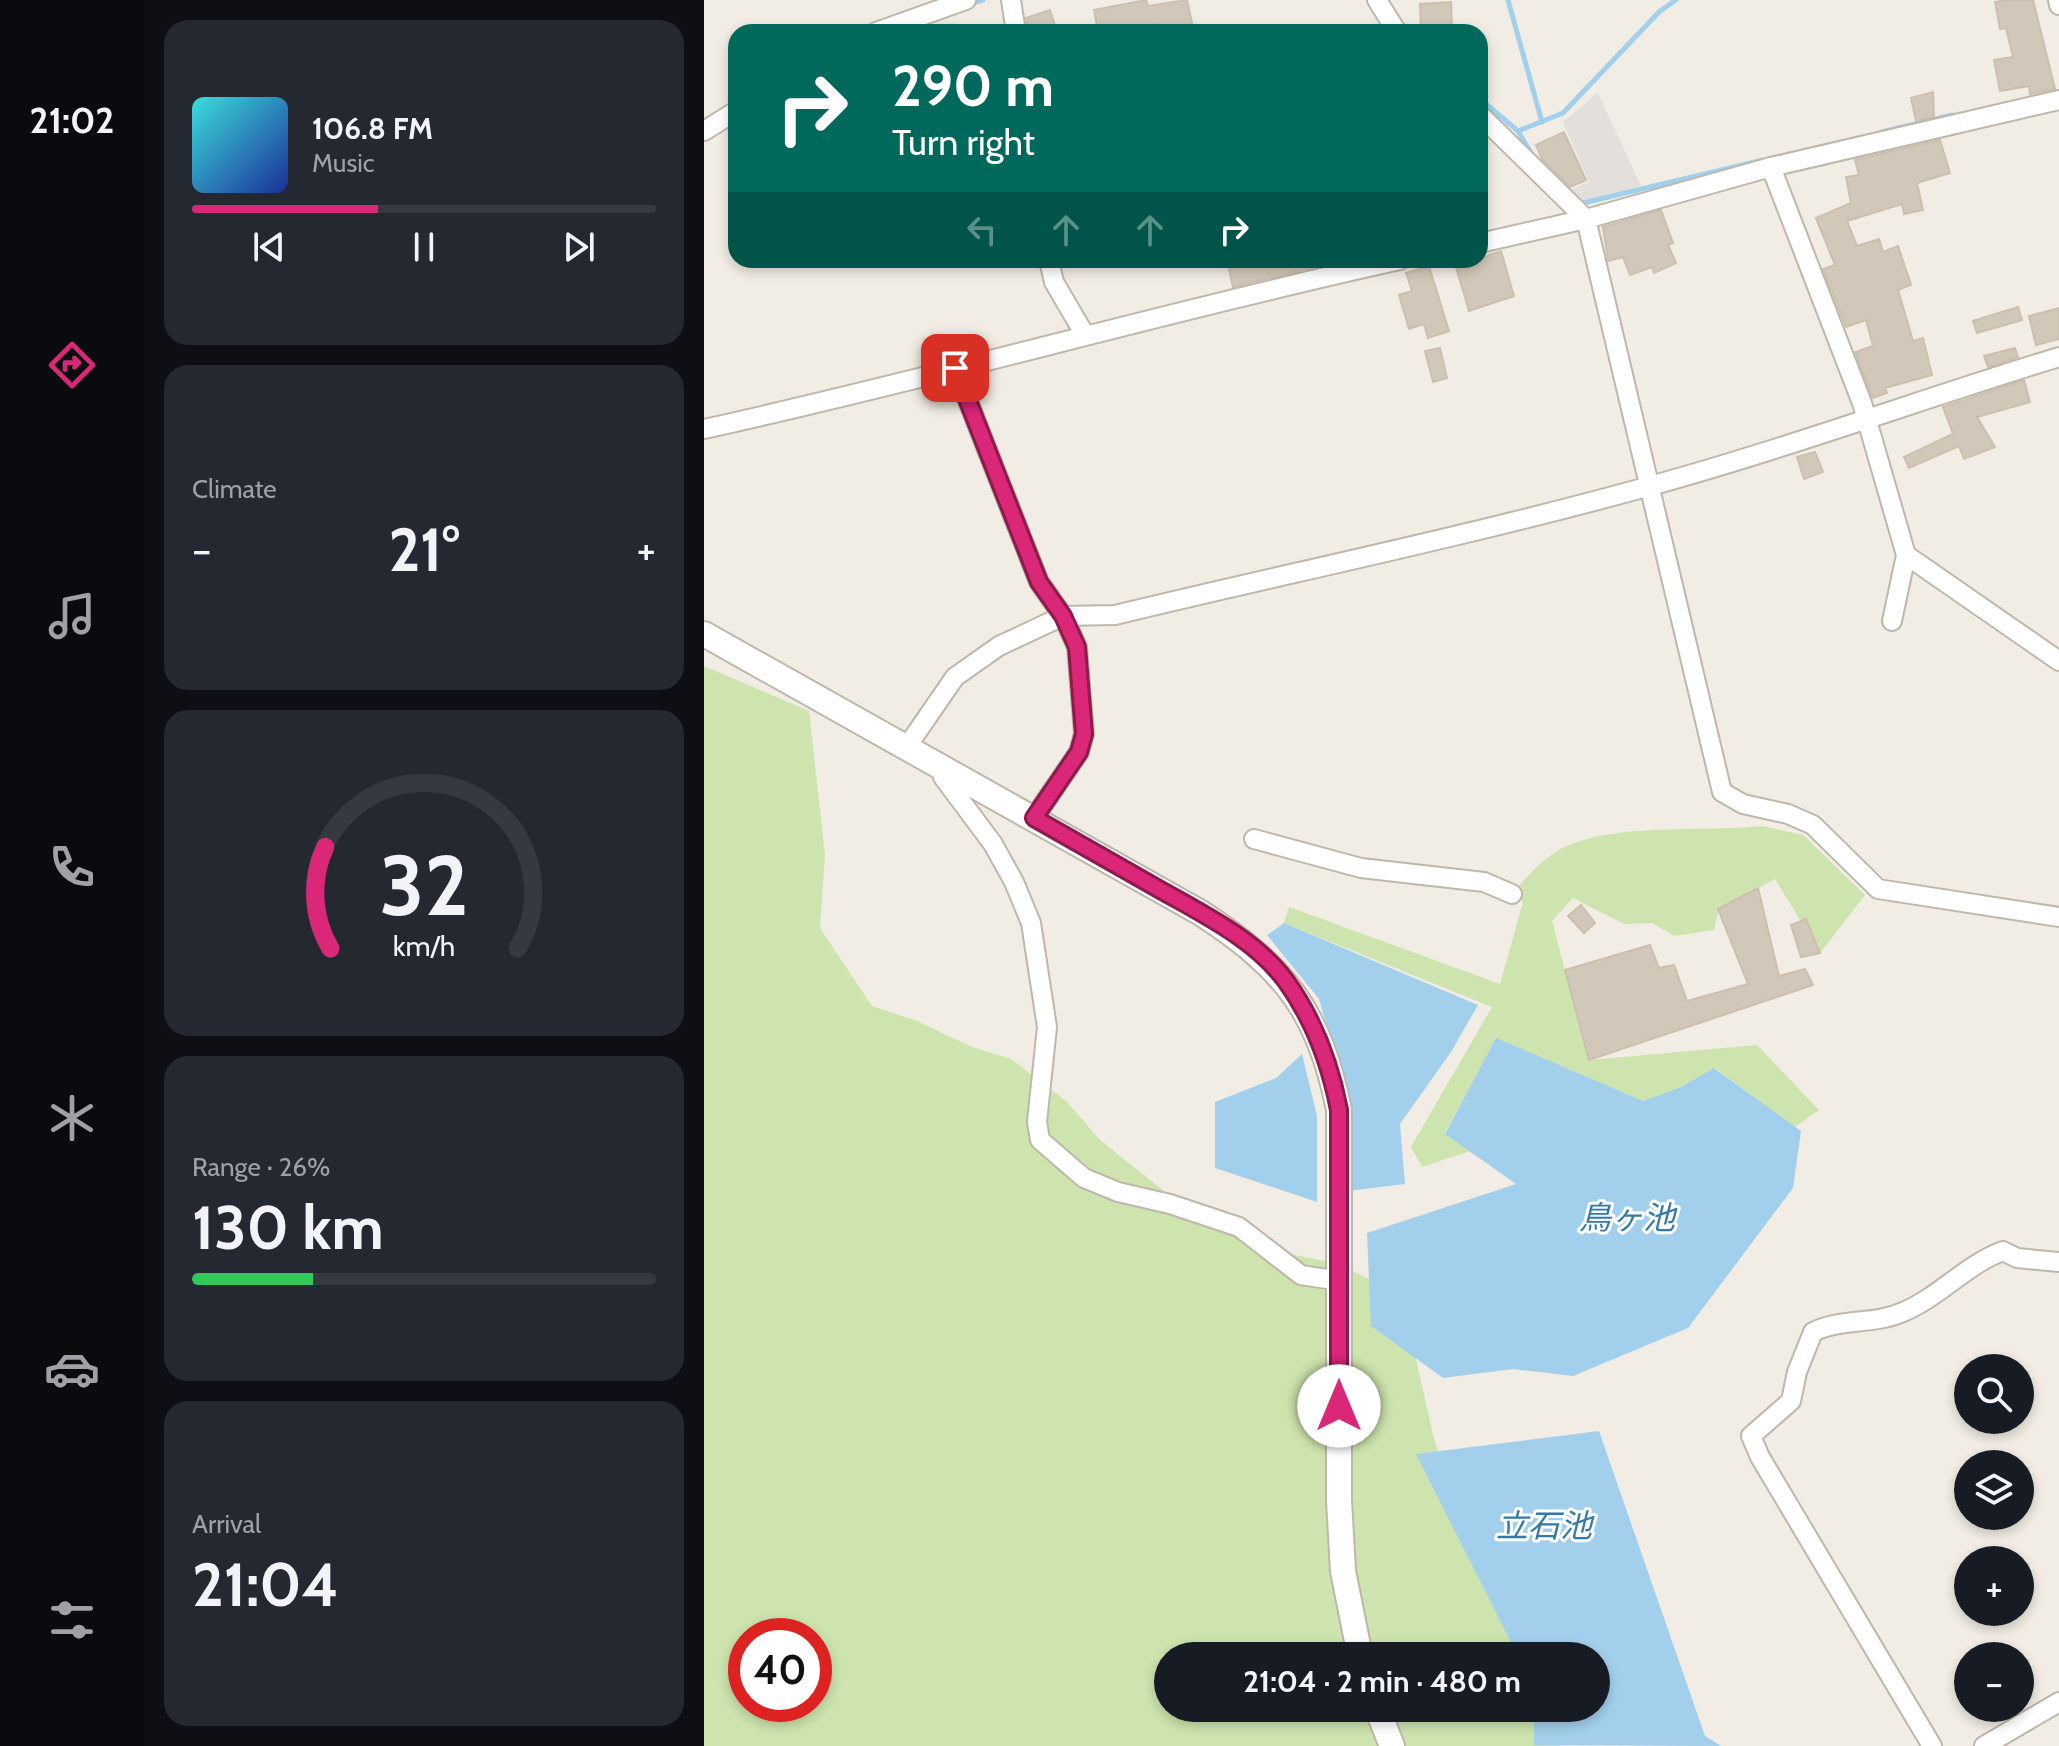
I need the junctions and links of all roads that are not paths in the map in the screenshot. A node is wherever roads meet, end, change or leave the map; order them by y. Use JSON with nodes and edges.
{"nodes":[{"id":1,"x":966,"y":0,"type":"edge"},
{"id":2,"x":1011,"y":0,"type":"edge"},
{"id":3,"x":1377,"y":0,"type":"edge"},
{"id":4,"x":898,"y":24,"type":"edge"},
{"id":5,"x":1015,"y":24,"type":"edge"},
{"id":6,"x":1392,"y":24,"type":"edge"},
{"id":7,"x":2059,"y":100,"type":"edge"},
{"id":8,"x":728,"y":116,"type":"edge"},
{"id":9,"x":1488,"y":123,"type":"edge"},
{"id":10,"x":704,"y":131,"type":"edge"},
{"id":11,"x":1771,"y":167,"type":"junction"},
{"id":12,"x":1586,"y":219,"type":"junction"},
{"id":13,"x":1488,"y":241,"type":"edge"},
{"id":14,"x":1051,"y":268,"type":"edge"},
{"id":15,"x":1366,"y":268,"type":"edge"},
{"id":16,"x":1085,"y":335,"type":"junction"},
{"id":17,"x":2059,"y":357,"type":"edge"},
{"id":18,"x":955,"y":368,"type":"junction"},
{"id":19,"x":1867,"y":422,"type":"junction"},
{"id":20,"x":704,"y":429,"type":"edge"},
{"id":21,"x":1649,"y":487,"type":"junction"},
{"id":22,"x":1906,"y":555,"type":"junction"},
{"id":23,"x":1063,"y":616,"type":"junction"},
{"id":24,"x":1892,"y":621,"type":"dead end"},
{"id":25,"x":704,"y":634,"type":"edge"},
{"id":26,"x":2059,"y":661,"type":"edge"},
{"id":27,"x":906,"y":748,"type":"junction"},
{"id":28,"x":945,"y":769,"type":"junction"},
{"id":29,"x":1034,"y":818,"type":"junction"},
{"id":30,"x":1254,"y":839,"type":"dead end"},
{"id":31,"x":1512,"y":894,"type":"dead end"},
{"id":32,"x":2059,"y":917,"type":"edge"},
{"id":33,"x":2059,"y":1262,"type":"edge"},
{"id":34,"x":1340,"y":1281,"type":"junction"},
{"id":35,"x":1357,"y":1642,"type":"edge"},
{"id":36,"x":2059,"y":1702,"type":"edge"},
{"id":37,"x":1383,"y":1722,"type":"edge"},
{"id":38,"x":1392,"y":1746,"type":"edge"},
{"id":39,"x":1932,"y":1746,"type":"edge"},
{"id":40,"x":1984,"y":1746,"type":"edge"}],
"edges":[{"from":1,"to":4,"type":"street"},
{"from":2,"to":5,"type":"street"},
{"from":3,"to":6,"type":"street"},
{"from":7,"to":11,"type":"street"},
{"from":8,"to":10,"type":"street"},
{"from":9,"to":12,"type":"street"},
{"from":11,"to":12,"type":"street"},
{"from":11,"to":19,"type":"street"},
{"from":12,"to":13,"type":"street"},
{"from":12,"to":21,"type":"street"},
{"from":14,"to":16,"type":"street"},
{"from":15,"to":16,"type":"street"},
{"from":16,"to":18,"type":"street"},
{"from":17,"to":19,"type":"street"},
{"from":18,"to":20,"type":"street"},
{"from":18,"to":23,"type":"street"},
{"from":19,"to":21,"type":"street"},
{"from":19,"to":22,"type":"street"},
{"from":21,"to":23,"type":"street"},
{"from":21,"to":32,"type":"street"},
{"from":22,"to":24,"type":"street"},
{"from":22,"to":26,"type":"street"},
{"from":23,"to":27,"type":"street"},
{"from":23,"to":29,"type":"street"},
{"from":25,"to":27,"type":"street"},
{"from":27,"to":28,"type":"street"},
{"from":28,"to":29,"type":"street"},
{"from":28,"to":34,"type":"street"},
{"from":29,"to":34,"type":"street"},
{"from":30,"to":31,"type":"street"},
{"from":33,"to":39,"type":"street"},
{"from":34,"to":35,"type":"street"},
{"from":36,"to":40,"type":"street"},
{"from":37,"to":38,"type":"street"}]}
